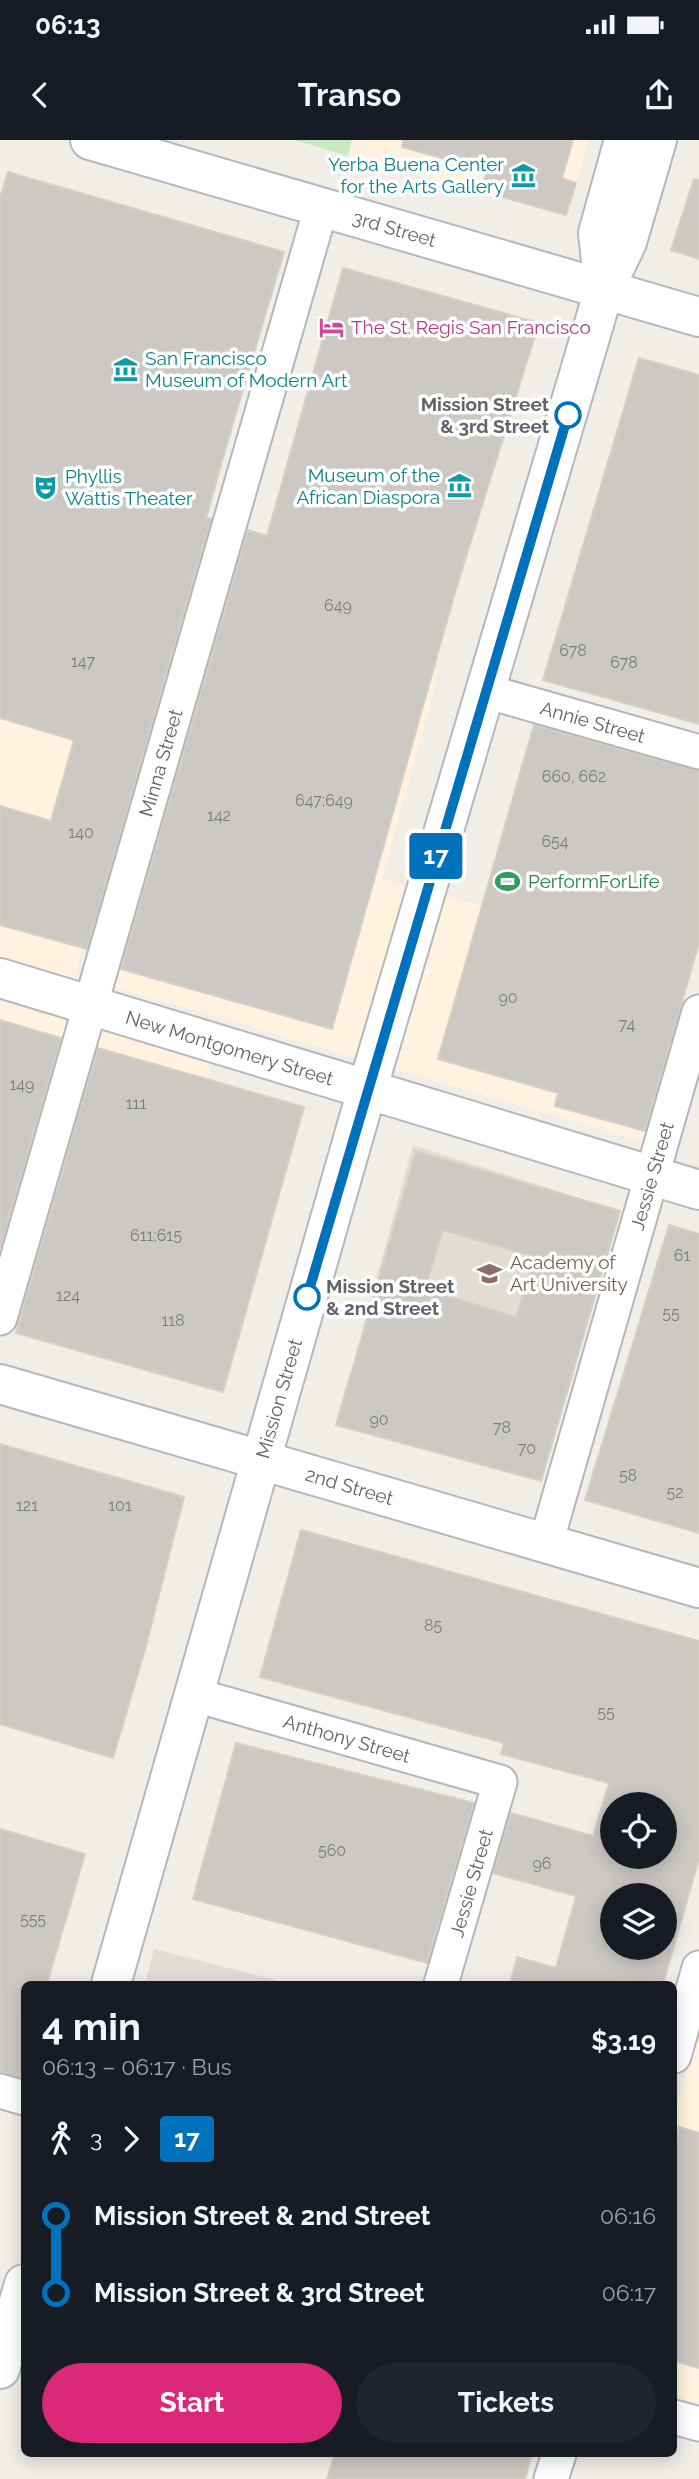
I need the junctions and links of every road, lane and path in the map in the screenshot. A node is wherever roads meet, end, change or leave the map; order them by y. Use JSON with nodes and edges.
{"nodes":[{"id":1,"x":90,"y":140,"type":"edge"},
{"id":2,"x":624,"y":140,"type":"edge"},
{"id":3,"x":657,"y":140,"type":"edge"},
{"id":4,"x":321,"y":208,"type":"junction"},
{"id":5,"x":604,"y":290,"type":"junction"},
{"id":6,"x":699,"y":317,"type":"edge"},
{"id":7,"x":485,"y":691,"type":"junction"},
{"id":8,"x":699,"y":752,"type":"edge"},
{"id":9,"x":0,"y":978,"type":"edge"},
{"id":10,"x":91,"y":1004,"type":"junction"},
{"id":11,"x":699,"y":1012,"type":"edge"},
{"id":12,"x":367,"y":1090,"type":"junction"},
{"id":13,"x":652,"y":1176,"type":"junction"},
{"id":14,"x":699,"y":1190,"type":"edge"},
{"id":15,"x":0,"y":1318,"type":"edge"},
{"id":16,"x":0,"y":1384,"type":"edge"},
{"id":17,"x":262,"y":1460,"type":"junction"},
{"id":18,"x":545,"y":1543,"type":"junction"},
{"id":19,"x":699,"y":1588,"type":"edge"},
{"id":20,"x":195,"y":1695,"type":"junction"},
{"id":21,"x":500,"y":1782,"type":"joint"},
{"id":22,"x":699,"y":1968,"type":"edge"},
{"id":23,"x":112,"y":1981,"type":"edge"},
{"id":24,"x":442,"y":1981,"type":"edge"},
{"id":25,"x":677,"y":2045,"type":"edge"},
{"id":26,"x":0,"y":2091,"type":"edge"},
{"id":27,"x":21,"y":2097,"type":"edge"},
{"id":28,"x":21,"y":2295,"type":"edge"},
{"id":29,"x":0,"y":2369,"type":"edge"},
{"id":30,"x":677,"y":2418,"type":"edge"},
{"id":31,"x":699,"y":2424,"type":"edge"},
{"id":32,"x":558,"y":2457,"type":"edge"},
{"id":33,"x":551,"y":2479,"type":"edge"}],
"edges":[{"from":1,"to":4,"type":"street","name":"3rd Street"},
{"from":2,"to":5,"type":"street","name":"Mission Street"},
{"from":3,"to":5,"type":"street","name":"Mission Street"},
{"from":4,"to":5,"type":"street","name":"3rd Street"},
{"from":4,"to":10,"type":"street","name":"Minna Street"},
{"from":5,"to":6,"type":"street","name":"3rd Street"},
{"from":5,"to":7,"type":"street","name":"Mission Street"},
{"from":7,"to":8,"type":"street","name":"Annie Street"},
{"from":7,"to":12,"type":"street","name":"Mission Street"},
{"from":9,"to":10,"type":"street","name":"New Montgomery Street"},
{"from":10,"to":12,"type":"street","name":"New Montgomery Street"},
{"from":10,"to":15,"type":"street","name":"Minna Street"},
{"from":11,"to":13,"type":"street","name":"Jessie Street"},
{"from":12,"to":13,"type":"street","name":"New Montgomery Street"},
{"from":12,"to":17,"type":"street","name":"Mission Street"},
{"from":13,"to":14,"type":"street","name":"New Montgomery Street"},
{"from":13,"to":18,"type":"street","name":"Jessie Street"},
{"from":16,"to":17,"type":"street","name":"2nd Street"},
{"from":17,"to":18,"type":"street","name":"2nd Street"},
{"from":17,"to":20,"type":"street","name":"Mission Street"},
{"from":18,"to":19,"type":"street","name":"2nd Street"},
{"from":20,"to":21,"type":"street","name":"Anthony Street"},
{"from":20,"to":23,"type":"street","name":"Mission Street"},
{"from":21,"to":24,"type":"street","name":"Jessie Street"},
{"from":22,"to":25,"type":"street"},
{"from":26,"to":27,"type":"street"},
{"from":28,"to":29,"type":"street"},
{"from":30,"to":31,"type":"street"},
{"from":32,"to":33,"type":"street"}]}
